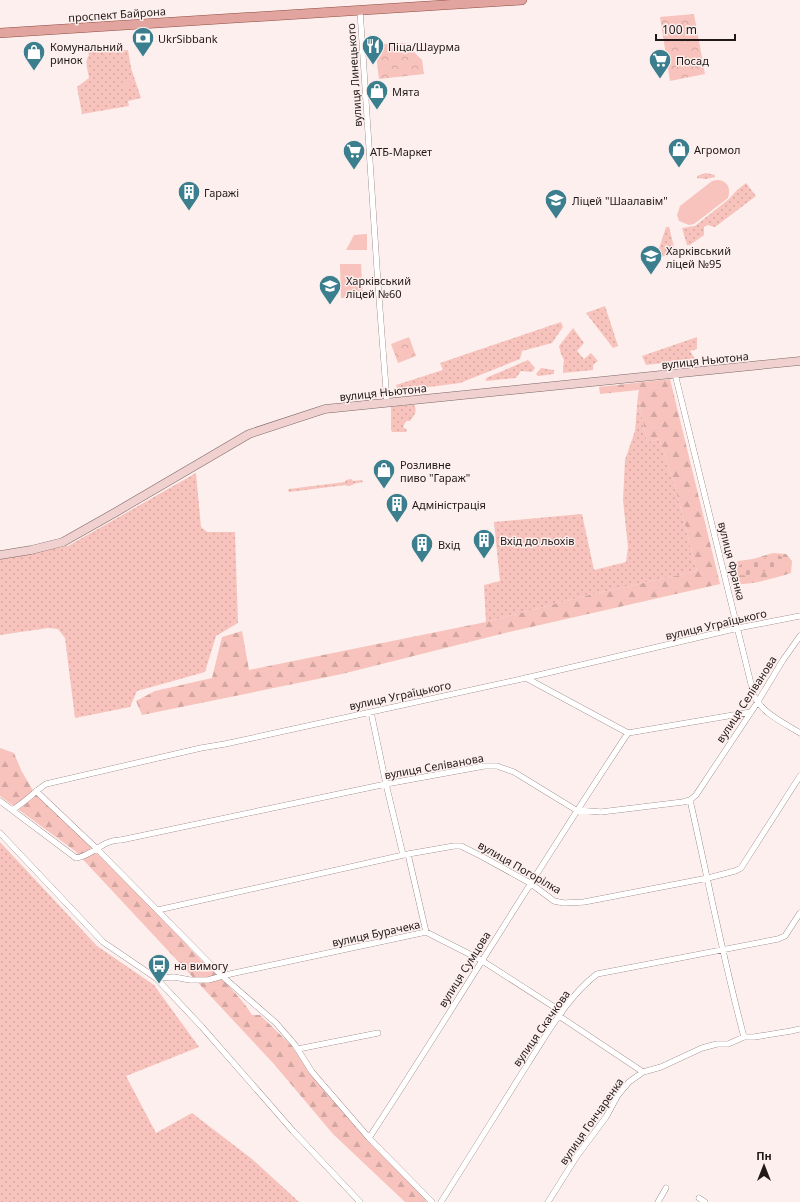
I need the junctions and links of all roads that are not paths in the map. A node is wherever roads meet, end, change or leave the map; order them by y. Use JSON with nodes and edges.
{"nodes":[{"id":1,"x":522,"y":0,"type":"edge"},
{"id":2,"x":360,"y":10,"type":"junction"},
{"id":3,"x":0,"y":33,"type":"edge"},
{"id":4,"x":800,"y":361,"type":"edge"},
{"id":5,"x":674,"y":374,"type":"junction"},
{"id":6,"x":387,"y":402,"type":"junction"},
{"id":7,"x":0,"y":555,"type":"edge"},
{"id":8,"x":800,"y":616,"type":"edge"},
{"id":9,"x":738,"y":628,"type":"junction"},
{"id":10,"x":800,"y":636,"type":"edge"},
{"id":11,"x":526,"y":678,"type":"junction"},
{"id":12,"x":757,"y":702,"type":"junction"},
{"id":13,"x":371,"y":712,"type":"junction"},
{"id":14,"x":751,"y":712,"type":"junction"},
{"id":15,"x":628,"y":733,"type":"junction"},
{"id":16,"x":800,"y":733,"type":"edge"},
{"id":17,"x":800,"y":776,"type":"edge"},
{"id":18,"x":386,"y":784,"type":"junction"},
{"id":19,"x":36,"y":791,"type":"junction"},
{"id":20,"x":690,"y":800,"type":"junction"},
{"id":21,"x":0,"y":802,"type":"edge"},
{"id":22,"x":12,"y":810,"type":"junction"},
{"id":23,"x":576,"y":810,"type":"junction"},
{"id":24,"x":0,"y":833,"type":"edge"},
{"id":25,"x":97,"y":848,"type":"junction"},
{"id":26,"x":406,"y":855,"type":"junction"},
{"id":27,"x":708,"y":878,"type":"junction"},
{"id":28,"x":530,"y":884,"type":"junction"},
{"id":29,"x":158,"y":910,"type":"junction"},
{"id":30,"x":800,"y":913,"type":"edge"},
{"id":31,"x":426,"y":932,"type":"junction"},
{"id":32,"x":724,"y":949,"type":"junction"},
{"id":33,"x":481,"y":960,"type":"junction"},
{"id":34,"x":222,"y":976,"type":"junction"},
{"id":35,"x":156,"y":978,"type":"junction"},
{"id":36,"x":561,"y":1014,"type":"junction"},
{"id":37,"x":800,"y":1029,"type":"edge"},
{"id":38,"x":378,"y":1033,"type":"dead end"},
{"id":39,"x":744,"y":1037,"type":"junction"},
{"id":40,"x":298,"y":1049,"type":"junction"},
{"id":41,"x":643,"y":1072,"type":"junction"},
{"id":42,"x":369,"y":1138,"type":"junction"},
{"id":43,"x":666,"y":1188,"type":"dead end"},
{"id":44,"x":699,"y":1198,"type":"dead end"},
{"id":45,"x":360,"y":1202,"type":"edge"},
{"id":46,"x":432,"y":1202,"type":"edge"},
{"id":47,"x":441,"y":1202,"type":"edge"},
{"id":48,"x":548,"y":1202,"type":"edge"},
{"id":49,"x":658,"y":1202,"type":"edge"},
{"id":50,"x":705,"y":1202,"type":"edge"}],
"edges":[{"from":1,"to":2,"type":"main road","name":"проспект Байрона"},
{"from":2,"to":3,"type":"main road","name":"проспект Байрона"},
{"from":2,"to":6,"type":"street","name":"вулиця Линецького"},
{"from":4,"to":5,"type":"street","name":"вулиця Ньютона"},
{"from":5,"to":6,"type":"street","name":"вулиця Ньютона"},
{"from":5,"to":9,"type":"street","name":"вулиця Франка"},
{"from":6,"to":7,"type":"street","name":"вулиця Ньютона"},
{"from":8,"to":9,"type":"street","name":"вулиця Уграїцького"},
{"from":9,"to":11,"type":"street","name":"вулиця Уграїцького"},
{"from":9,"to":12,"type":"street","name":"вулиця Франка"},
{"from":10,"to":12,"type":"street","name":"вулиця Селіванова"},
{"from":11,"to":13,"type":"street","name":"вулиця Уграїцького"},
{"from":11,"to":15,"type":"street"},
{"from":12,"to":14,"type":"street","name":"вулиця Селіванова"},
{"from":12,"to":16,"type":"street"},
{"from":13,"to":18,"type":"street"},
{"from":13,"to":19,"type":"street","name":"вулиця Уграїцького"},
{"from":14,"to":15,"type":"street"},
{"from":14,"to":20,"type":"street","name":"вулиця Селіванова"},
{"from":15,"to":23,"type":"street","name":"вулиця Сумцова"},
{"from":17,"to":27,"type":"street","name":"вулиця Погорілка"},
{"from":18,"to":23,"type":"street","name":"вулиця Селіванова"},
{"from":18,"to":25,"type":"street","name":"вулиця Селіванова"},
{"from":18,"to":26,"type":"street"},
{"from":19,"to":22,"type":"street","name":"вулиця Уграїцького"},
{"from":19,"to":25,"type":"street"},
{"from":20,"to":23,"type":"street","name":"вулиця Селіванова"},
{"from":20,"to":27,"type":"street"},
{"from":21,"to":22,"type":"street"},
{"from":22,"to":25,"type":"street","name":"вулиця Селіванова"},
{"from":23,"to":28,"type":"street","name":"вулиця Сумцова"},
{"from":24,"to":35,"type":"street"},
{"from":25,"to":29,"type":"street"},
{"from":26,"to":28,"type":"street","name":"вулиця Погорілка"},
{"from":26,"to":29,"type":"street","name":"вулиця Погорілка"},
{"from":26,"to":31,"type":"street"},
{"from":27,"to":28,"type":"street","name":"вулиця Погорілка"},
{"from":27,"to":32,"type":"street"},
{"from":28,"to":33,"type":"street","name":"вулиця Сумцова"},
{"from":29,"to":34,"type":"street"},
{"from":30,"to":32,"type":"street","name":"вулиця Скачкова"},
{"from":31,"to":33,"type":"street","name":"вулиця Бурачека"},
{"from":31,"to":34,"type":"street","name":"вулиця Бурачека"},
{"from":32,"to":36,"type":"street","name":"вулиця Скачкова"},
{"from":32,"to":39,"type":"street"},
{"from":33,"to":36,"type":"street","name":"вулиця Бурачека"},
{"from":33,"to":42,"type":"street","name":"вулиця Сумцова"},
{"from":34,"to":35,"type":"street","name":"вулиця Бурачека"},
{"from":34,"to":40,"type":"street"},
{"from":35,"to":45,"type":"street"},
{"from":36,"to":41,"type":"street","name":"вулиця Бурачека"},
{"from":36,"to":47,"type":"street","name":"вулиця Скачкова"},
{"from":37,"to":39,"type":"street","name":"вулиця Гончаренка"},
{"from":38,"to":40,"type":"street"},
{"from":39,"to":41,"type":"street","name":"вулиця Гончаренка"},
{"from":40,"to":42,"type":"street"},
{"from":41,"to":48,"type":"street","name":"вулиця Гончаренка"},
{"from":42,"to":46,"type":"street"},
{"from":43,"to":49,"type":"street"},
{"from":44,"to":50,"type":"street"}]}
